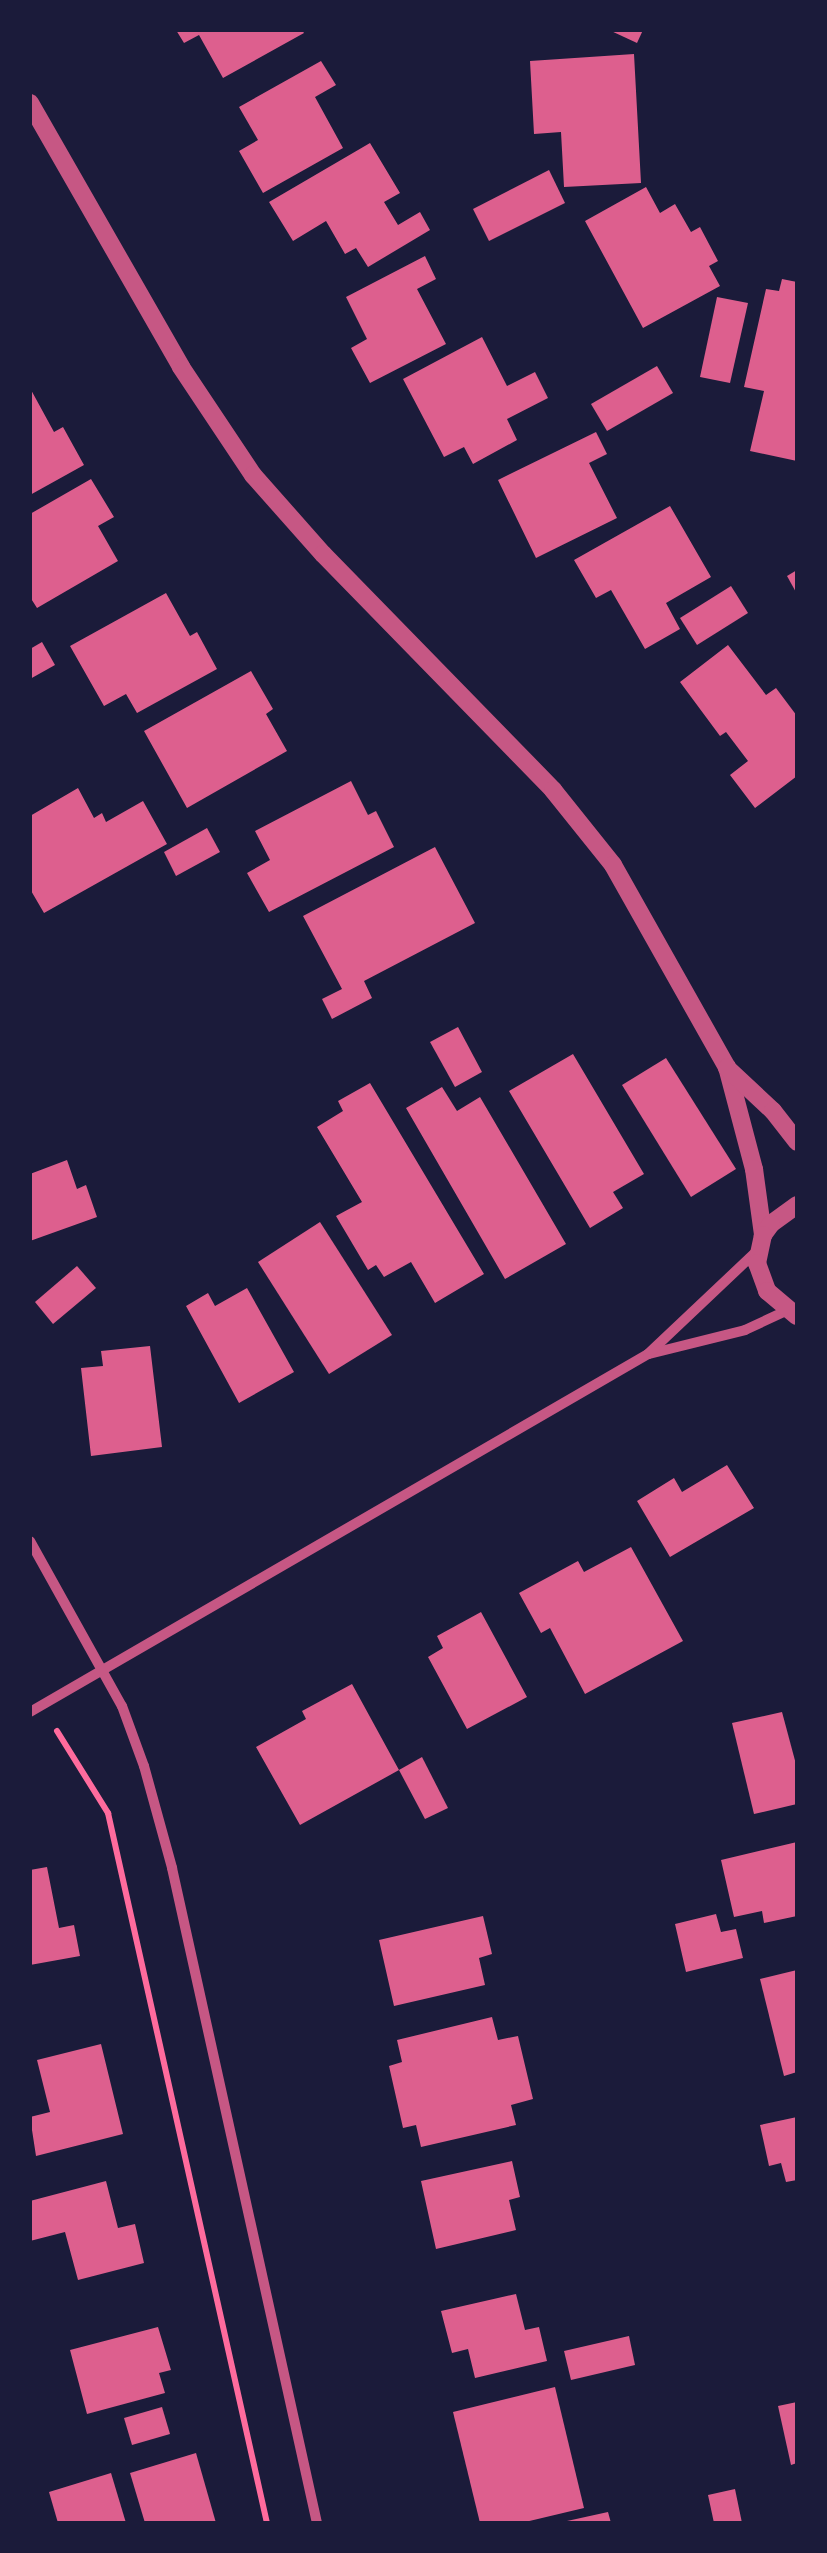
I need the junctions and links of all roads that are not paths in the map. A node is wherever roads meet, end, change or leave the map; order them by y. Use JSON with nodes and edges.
{"nodes":[{"id":1,"x":30,"y":103,"type":"edge"},
{"id":2,"x":727,"y":1067,"type":"junction"},
{"id":3,"x":797,"y":1142,"type":"edge"},
{"id":4,"x":797,"y":1205,"type":"edge"},
{"id":5,"x":761,"y":1243,"type":"junction"},
{"id":6,"x":792,"y":1313,"type":"edge"},
{"id":7,"x":648,"y":1354,"type":"junction"},
{"id":8,"x":30,"y":1540,"type":"edge"},
{"id":9,"x":103,"y":1669,"type":"junction"},
{"id":10,"x":30,"y":1712,"type":"edge"},
{"id":11,"x":317,"y":2523,"type":"edge"}],
"edges":[{"from":1,"to":2,"type":"street"},
{"from":2,"to":3,"type":"street"},
{"from":2,"to":5,"type":"street"},
{"from":4,"to":5,"type":"street"},
{"from":5,"to":6,"type":"street"},
{"from":5,"to":7,"type":"street"},
{"from":6,"to":7,"type":"street"},
{"from":7,"to":9,"type":"street"},
{"from":8,"to":9,"type":"street"},
{"from":9,"to":10,"type":"street"},
{"from":9,"to":11,"type":"street"}]}
